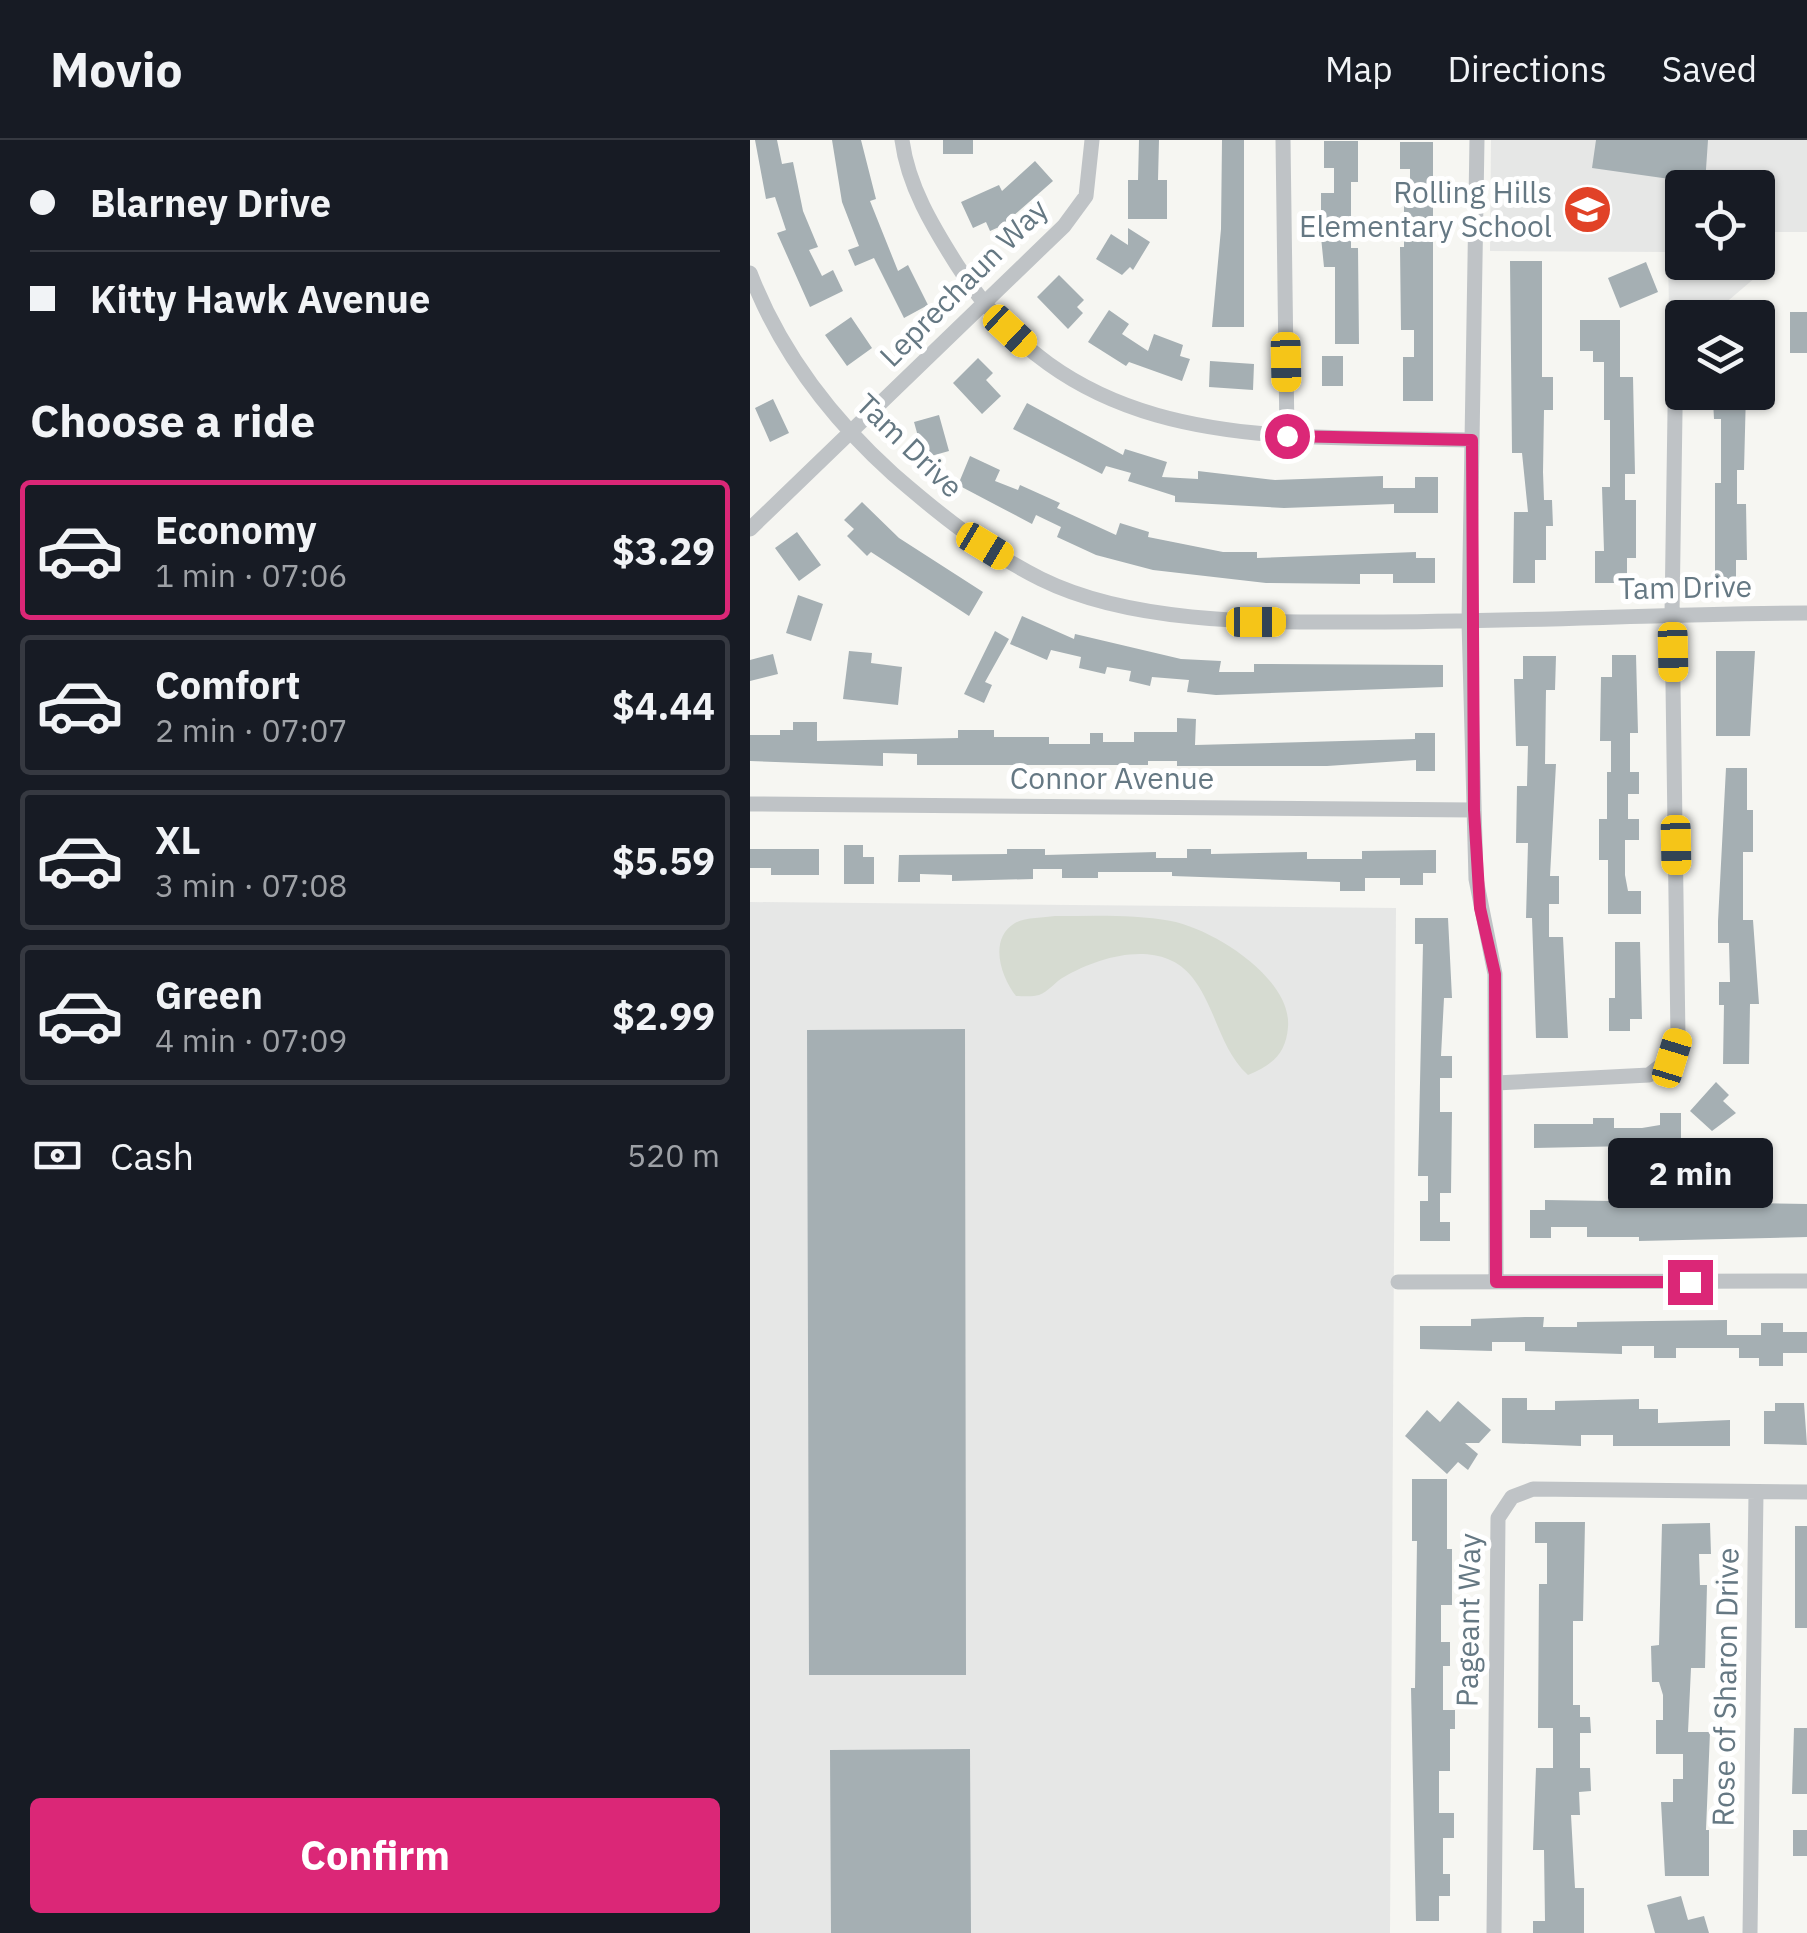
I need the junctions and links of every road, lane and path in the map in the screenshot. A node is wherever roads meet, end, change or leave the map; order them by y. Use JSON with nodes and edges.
{"nodes":[{"id":1,"x":902,"y":140,"type":"edge"},
{"id":2,"x":1092,"y":140,"type":"edge"},
{"id":3,"x":1282,"y":140,"type":"edge"},
{"id":4,"x":1477,"y":140,"type":"edge"},
{"id":5,"x":750,"y":273,"type":"edge"},
{"id":6,"x":983,"y":305,"type":"junction"},
{"id":7,"x":1675,"y":410,"type":"edge"},
{"id":8,"x":850,"y":435,"type":"junction"},
{"id":9,"x":1287,"y":436,"type":"junction"},
{"id":10,"x":1472,"y":440,"type":"junction"},
{"id":11,"x":750,"y":529,"type":"edge"},
{"id":12,"x":1672,"y":614,"type":"junction"},
{"id":13,"x":1807,"y":614,"type":"edge"},
{"id":14,"x":1470,"y":622,"type":"junction"},
{"id":15,"x":750,"y":804,"type":"edge"},
{"id":16,"x":1474,"y":810,"type":"junction"},
{"id":17,"x":1496,"y":1082,"type":"junction"},
{"id":18,"x":1398,"y":1282,"type":"dead end"},
{"id":19,"x":1496,"y":1282,"type":"junction"},
{"id":20,"x":1807,"y":1282,"type":"edge"},
{"id":21,"x":1756,"y":1492,"type":"junction"},
{"id":22,"x":1807,"y":1492,"type":"edge"},
{"id":23,"x":1494,"y":1933,"type":"edge"},
{"id":24,"x":1750,"y":1933,"type":"edge"}],
"edges":[{"from":1,"to":6,"type":"street"},
{"from":2,"to":6,"type":"street","name":"Leprechaun Way"},
{"from":3,"to":9,"type":"street"},
{"from":4,"to":10,"type":"street"},
{"from":5,"to":8,"type":"street","name":"Tam Drive"},
{"from":6,"to":8,"type":"street","name":"Leprechaun Way"},
{"from":6,"to":9,"type":"street"},
{"from":7,"to":12,"type":"street"},
{"from":8,"to":11,"type":"street","name":"Leprechaun Way"},
{"from":8,"to":14,"type":"street","name":"Tam Drive"},
{"from":9,"to":10,"type":"street"},
{"from":10,"to":14,"type":"street"},
{"from":12,"to":13,"type":"street","name":"Tam Drive"},
{"from":12,"to":14,"type":"street","name":"Tam Drive"},
{"from":12,"to":17,"type":"street"},
{"from":14,"to":16,"type":"street"},
{"from":15,"to":16,"type":"street","name":"Connor Avenue"},
{"from":16,"to":17,"type":"street"},
{"from":17,"to":19,"type":"street"},
{"from":18,"to":19,"type":"street"},
{"from":19,"to":20,"type":"street"},
{"from":21,"to":22,"type":"street"},
{"from":21,"to":23,"type":"street","name":"Pageant Way"},
{"from":21,"to":24,"type":"street","name":"Rose of Sharon Drive"}]}
